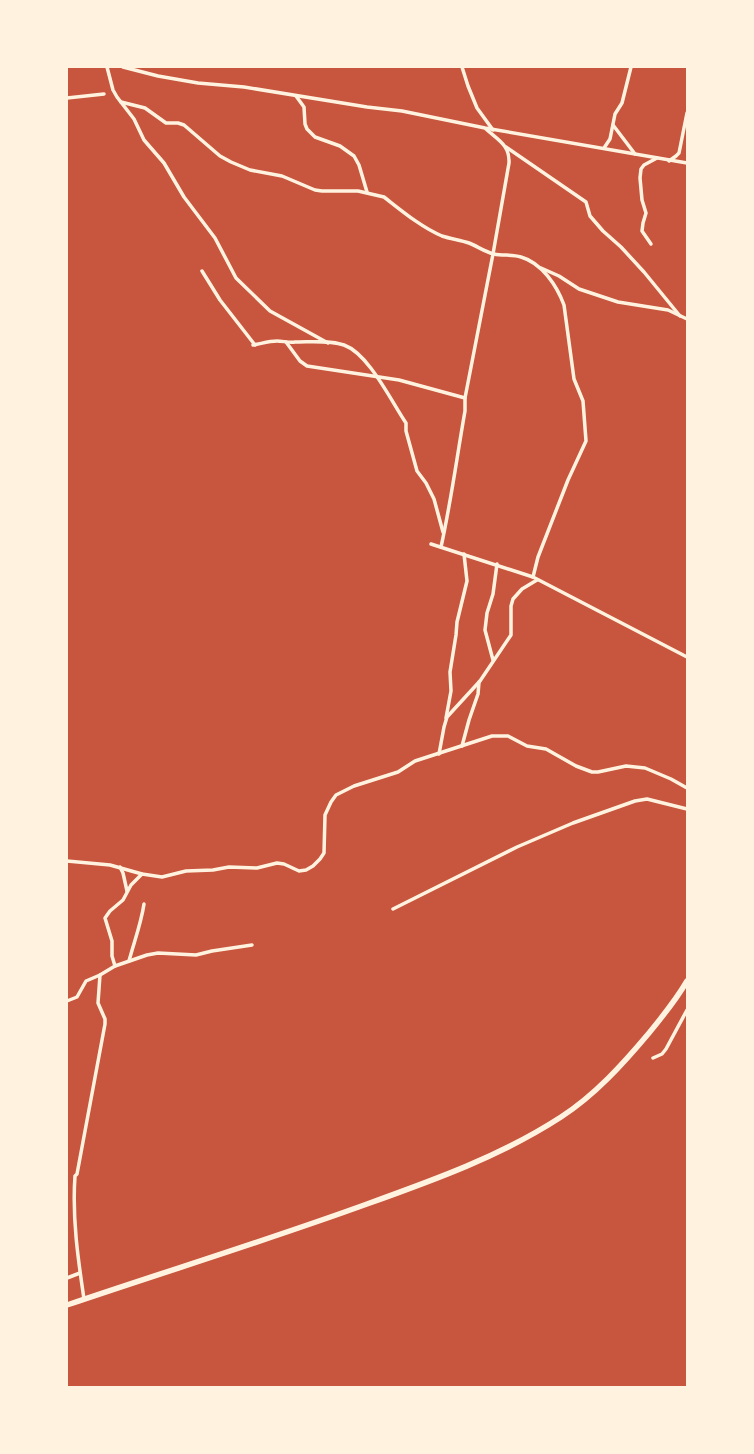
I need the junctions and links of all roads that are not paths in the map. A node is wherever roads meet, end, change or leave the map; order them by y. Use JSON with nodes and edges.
{"nodes":[{"id":1,"x":107,"y":67,"type":"edge"},
{"id":2,"x":123,"y":67,"type":"edge"},
{"id":3,"x":462,"y":67,"type":"edge"},
{"id":4,"x":631,"y":67,"type":"edge"},
{"id":5,"x":104,"y":94,"type":"dead end"},
{"id":6,"x":296,"y":96,"type":"junction"},
{"id":7,"x":67,"y":98,"type":"edge"},
{"id":8,"x":121,"y":102,"type":"junction"},
{"id":9,"x":687,"y":112,"type":"edge"},
{"id":10,"x":613,"y":125,"type":"junction"},
{"id":11,"x":485,"y":128,"type":"junction"},
{"id":12,"x":494,"y":130,"type":"junction"},
{"id":13,"x":506,"y":146,"type":"junction"},
{"id":14,"x":604,"y":148,"type":"junction"},
{"id":15,"x":635,"y":154,"type":"junction"},
{"id":16,"x":657,"y":158,"type":"junction"},
{"id":17,"x":669,"y":161,"type":"junction"},
{"id":18,"x":687,"y":163,"type":"edge"},
{"id":19,"x":367,"y":192,"type":"junction"},
{"id":20,"x":651,"y":244,"type":"dead end"},
{"id":21,"x":494,"y":254,"type":"junction"},
{"id":22,"x":540,"y":268,"type":"junction"},
{"id":23,"x":202,"y":271,"type":"dead end"},
{"id":24,"x":680,"y":316,"type":"junction"},
{"id":25,"x":687,"y":319,"type":"edge"},
{"id":26,"x":286,"y":342,"type":"junction"},
{"id":27,"x":328,"y":342,"type":"junction"},
{"id":28,"x":378,"y":377,"type":"junction"},
{"id":29,"x":465,"y":398,"type":"junction"},
{"id":30,"x":444,"y":534,"type":"junction"},
{"id":31,"x":431,"y":544,"type":"dead end"},
{"id":32,"x":441,"y":547,"type":"junction"},
{"id":33,"x":464,"y":554,"type":"junction"},
{"id":34,"x":497,"y":564,"type":"junction"},
{"id":35,"x":533,"y":577,"type":"junction"},
{"id":36,"x":537,"y":580,"type":"junction"},
{"id":37,"x":687,"y":657,"type":"edge"},
{"id":38,"x":493,"y":660,"type":"junction"},
{"id":39,"x":480,"y":681,"type":"junction"},
{"id":40,"x":445,"y":722,"type":"junction"},
{"id":41,"x":462,"y":746,"type":"junction"},
{"id":42,"x":439,"y":754,"type":"junction"},
{"id":43,"x":687,"y":788,"type":"edge"},
{"id":44,"x":687,"y":808,"type":"edge"},
{"id":45,"x":67,"y":861,"type":"edge"},
{"id":46,"x":120,"y":867,"type":"junction"},
{"id":47,"x":142,"y":874,"type":"junction"},
{"id":48,"x":128,"y":891,"type":"junction"},
{"id":49,"x":144,"y":904,"type":"dead end"},
{"id":50,"x":393,"y":909,"type":"dead end"},
{"id":51,"x":252,"y":945,"type":"dead end"},
{"id":52,"x":129,"y":961,"type":"junction"},
{"id":53,"x":115,"y":966,"type":"junction"},
{"id":54,"x":100,"y":975,"type":"junction"},
{"id":55,"x":687,"y":981,"type":"edge"},
{"id":56,"x":67,"y":1001,"type":"edge"},
{"id":57,"x":687,"y":1010,"type":"edge"},
{"id":58,"x":652,"y":1058,"type":"dead end"},
{"id":59,"x":80,"y":1273,"type":"junction"},
{"id":60,"x":67,"y":1278,"type":"edge"},
{"id":61,"x":84,"y":1299,"type":"junction"},
{"id":62,"x":67,"y":1305,"type":"edge"}],
"edges":[{"from":1,"to":8,"type":"street"},
{"from":2,"to":6,"type":"street"},
{"from":3,"to":12,"type":"street"},
{"from":4,"to":10,"type":"street"},
{"from":5,"to":7,"type":"street"},
{"from":6,"to":11,"type":"street"},
{"from":6,"to":19,"type":"street"},
{"from":8,"to":19,"type":"street"},
{"from":8,"to":27,"type":"street"},
{"from":9,"to":17,"type":"street"},
{"from":10,"to":14,"type":"street"},
{"from":10,"to":15,"type":"street"},
{"from":11,"to":12,"type":"street"},
{"from":11,"to":13,"type":"street"},
{"from":12,"to":14,"type":"street"},
{"from":13,"to":21,"type":"street"},
{"from":13,"to":24,"type":"street"},
{"from":14,"to":15,"type":"street"},
{"from":15,"to":16,"type":"street"},
{"from":16,"to":17,"type":"street"},
{"from":16,"to":20,"type":"street"},
{"from":17,"to":18,"type":"street"},
{"from":19,"to":21,"type":"street"},
{"from":21,"to":22,"type":"street"},
{"from":21,"to":29,"type":"street"},
{"from":22,"to":24,"type":"street"},
{"from":22,"to":35,"type":"street"},
{"from":23,"to":26,"type":"street"},
{"from":24,"to":25,"type":"street"},
{"from":26,"to":27,"type":"street"},
{"from":26,"to":28,"type":"street"},
{"from":27,"to":28,"type":"street"},
{"from":28,"to":29,"type":"street"},
{"from":28,"to":30,"type":"street"},
{"from":29,"to":30,"type":"street"},
{"from":30,"to":32,"type":"street"},
{"from":31,"to":32,"type":"street"},
{"from":32,"to":33,"type":"street"},
{"from":33,"to":34,"type":"street"},
{"from":33,"to":40,"type":"street"},
{"from":34,"to":35,"type":"street"},
{"from":34,"to":38,"type":"street"},
{"from":35,"to":36,"type":"street"},
{"from":36,"to":37,"type":"street"},
{"from":36,"to":38,"type":"street"},
{"from":38,"to":39,"type":"street"},
{"from":39,"to":40,"type":"street"},
{"from":39,"to":41,"type":"street"},
{"from":40,"to":42,"type":"street"},
{"from":41,"to":42,"type":"street"},
{"from":41,"to":43,"type":"street"},
{"from":42,"to":47,"type":"street"},
{"from":44,"to":50,"type":"street"},
{"from":45,"to":46,"type":"street"},
{"from":46,"to":47,"type":"street"},
{"from":46,"to":48,"type":"street"},
{"from":47,"to":48,"type":"street"},
{"from":48,"to":53,"type":"street"},
{"from":49,"to":52,"type":"street"},
{"from":51,"to":52,"type":"street"},
{"from":52,"to":53,"type":"street"},
{"from":53,"to":54,"type":"street"},
{"from":54,"to":56,"type":"street"},
{"from":54,"to":59,"type":"street"},
{"from":55,"to":61,"type":"highway"},
{"from":57,"to":58,"type":"street"},
{"from":59,"to":60,"type":"street"},
{"from":59,"to":61,"type":"street"},
{"from":61,"to":62,"type":"highway"}]}
